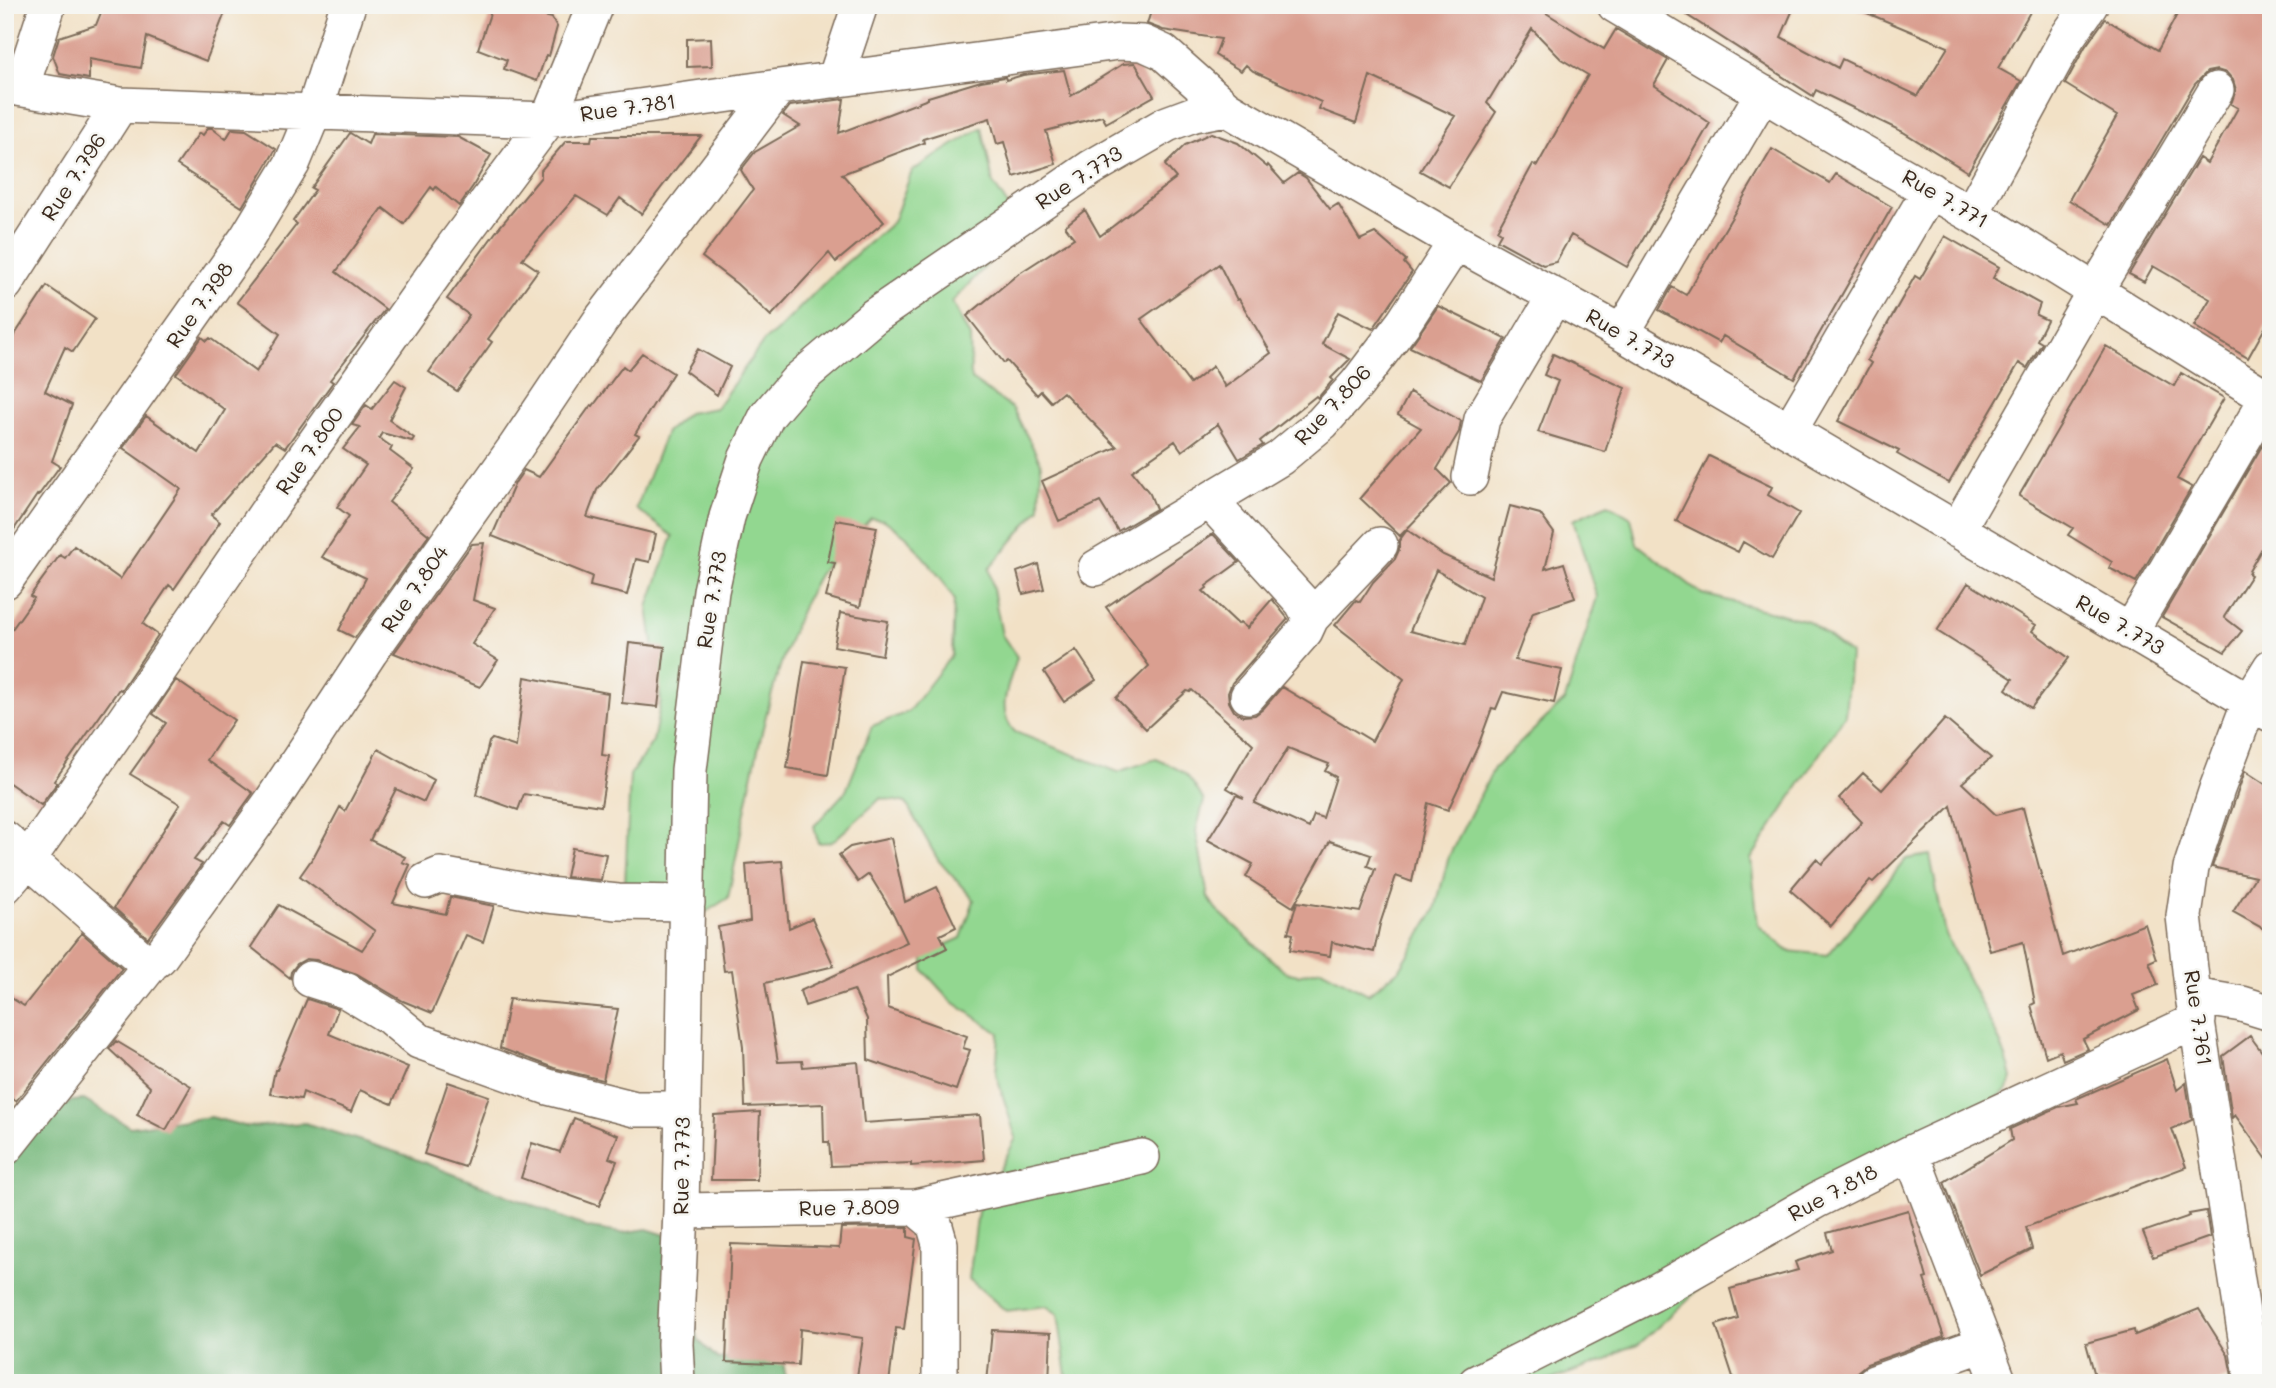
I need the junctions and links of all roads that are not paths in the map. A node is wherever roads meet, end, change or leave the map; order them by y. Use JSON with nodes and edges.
{"nodes":[{"id":1,"x":48,"y":5,"type":"edge"},
{"id":2,"x":348,"y":5,"type":"edge"},
{"id":3,"x":595,"y":5,"type":"edge"},
{"id":4,"x":860,"y":5,"type":"edge"},
{"id":5,"x":1615,"y":5,"type":"edge"},
{"id":6,"x":2090,"y":5,"type":"edge"},
{"id":7,"x":835,"y":80,"type":"junction"},
{"id":8,"x":13,"y":87,"type":"edge"},
{"id":9,"x":779,"y":87,"type":"junction"},
{"id":10,"x":2216,"y":90,"type":"dead end"},
{"id":11,"x":1763,"y":93,"type":"junction"},
{"id":12,"x":120,"y":105,"type":"junction"},
{"id":13,"x":1226,"y":108,"type":"junction"},
{"id":14,"x":314,"y":111,"type":"junction"},
{"id":15,"x":548,"y":120,"type":"junction"},
{"id":16,"x":1930,"y":190,"type":"junction"},
{"id":17,"x":1971,"y":214,"type":"junction"},
{"id":18,"x":1456,"y":242,"type":"junction"},
{"id":19,"x":5,"y":284,"type":"edge"},
{"id":20,"x":2095,"y":291,"type":"junction"},
{"id":21,"x":1555,"y":296,"type":"junction"},
{"id":22,"x":1622,"y":333,"type":"junction"},
{"id":23,"x":2270,"y":397,"type":"edge"},
{"id":24,"x":1789,"y":431,"type":"junction"},
{"id":25,"x":1470,"y":477,"type":"dead end"},
{"id":26,"x":1209,"y":500,"type":"junction"},
{"id":27,"x":1957,"y":530,"type":"junction"},
{"id":28,"x":1380,"y":545,"type":"dead end"},
{"id":29,"x":1096,"y":568,"type":"dead end"},
{"id":30,"x":5,"y":581,"type":"edge"},
{"id":31,"x":1311,"y":618,"type":"junction"},
{"id":32,"x":2130,"y":632,"type":"junction"},
{"id":33,"x":2271,"y":667,"type":"edge"},
{"id":34,"x":1248,"y":696,"type":"dead end"},
{"id":35,"x":2261,"y":708,"type":"edge"},
{"id":36,"x":17,"y":849,"type":"edge"},
{"id":37,"x":426,"y":881,"type":"dead end"},
{"id":38,"x":5,"y":886,"type":"edge"},
{"id":39,"x":687,"y":903,"type":"junction"},
{"id":40,"x":152,"y":963,"type":"junction"},
{"id":41,"x":310,"y":979,"type":"dead end"},
{"id":42,"x":2195,"y":1008,"type":"junction"},
{"id":43,"x":2271,"y":1013,"type":"edge"},
{"id":44,"x":682,"y":1109,"type":"junction"},
{"id":45,"x":5,"y":1148,"type":"edge"},
{"id":46,"x":1911,"y":1153,"type":"junction"},
{"id":47,"x":1142,"y":1157,"type":"dead end"},
{"id":48,"x":915,"y":1207,"type":"junction"},
{"id":49,"x":681,"y":1211,"type":"junction"},
{"id":50,"x":1984,"y":1344,"type":"junction"},
{"id":51,"x":677,"y":1383,"type":"edge"},
{"id":52,"x":940,"y":1383,"type":"edge"},
{"id":53,"x":1476,"y":1383,"type":"edge"},
{"id":54,"x":1874,"y":1383,"type":"edge"},
{"id":55,"x":1999,"y":1383,"type":"edge"},
{"id":56,"x":2253,"y":1383,"type":"edge"}],
"edges":[{"from":1,"to":8,"type":"street"},
{"from":2,"to":14,"type":"street","name":"Rue 7.798"},
{"from":3,"to":15,"type":"street","name":"Rue 7.800"},
{"from":4,"to":7,"type":"street"},
{"from":5,"to":11,"type":"street","name":"Rue 7.771"},
{"from":6,"to":17,"type":"street"},
{"from":7,"to":9,"type":"street","name":"Rue 7.781"},
{"from":7,"to":13,"type":"street","name":"Rue 7.781"},
{"from":8,"to":12,"type":"street","name":"Rue 7.781"},
{"from":9,"to":15,"type":"street","name":"Rue 7.781"},
{"from":9,"to":40,"type":"street","name":"Rue 7.804"},
{"from":10,"to":20,"type":"street"},
{"from":11,"to":16,"type":"street","name":"Rue 7.771"},
{"from":11,"to":22,"type":"street"},
{"from":12,"to":14,"type":"street","name":"Rue 7.781"},
{"from":12,"to":19,"type":"street","name":"Rue 7.796"},
{"from":13,"to":18,"type":"street","name":"Rue 7.773"},
{"from":13,"to":39,"type":"street","name":"Rue 7.773"},
{"from":14,"to":15,"type":"street","name":"Rue 7.781"},
{"from":14,"to":30,"type":"street","name":"Rue 7.798"},
{"from":15,"to":36,"type":"street","name":"Rue 7.800"},
{"from":16,"to":17,"type":"street","name":"Rue 7.771"},
{"from":16,"to":24,"type":"street"},
{"from":17,"to":20,"type":"street","name":"Rue 7.771"},
{"from":18,"to":21,"type":"street","name":"Rue 7.773"},
{"from":18,"to":26,"type":"street","name":"Rue 7.806"},
{"from":20,"to":23,"type":"street","name":"Rue 7.771"},
{"from":20,"to":27,"type":"street"},
{"from":21,"to":22,"type":"street","name":"Rue 7.773"},
{"from":21,"to":25,"type":"street"},
{"from":22,"to":24,"type":"street","name":"Rue 7.773"},
{"from":23,"to":32,"type":"street"},
{"from":24,"to":27,"type":"street","name":"Rue 7.773"},
{"from":26,"to":29,"type":"street","name":"Rue 7.806"},
{"from":26,"to":31,"type":"street"},
{"from":27,"to":32,"type":"street","name":"Rue 7.773"},
{"from":28,"to":31,"type":"street"},
{"from":31,"to":34,"type":"street"},
{"from":32,"to":35,"type":"street","name":"Rue 7.773"},
{"from":33,"to":35,"type":"street","name":"Rue 7.761"},
{"from":35,"to":42,"type":"street","name":"Rue 7.761"},
{"from":36,"to":38,"type":"street","name":"Rue 7.800"},
{"from":36,"to":40,"type":"street"},
{"from":37,"to":39,"type":"street"},
{"from":39,"to":44,"type":"street","name":"Rue 7.773"},
{"from":40,"to":45,"type":"street","name":"Rue 7.804"},
{"from":41,"to":44,"type":"street"},
{"from":42,"to":43,"type":"street"},
{"from":42,"to":46,"type":"street","name":"Rue 7.818"},
{"from":42,"to":56,"type":"street","name":"Rue 7.761"},
{"from":44,"to":49,"type":"street","name":"Rue 7.773"},
{"from":46,"to":50,"type":"street"},
{"from":46,"to":53,"type":"street","name":"Rue 7.818"},
{"from":47,"to":48,"type":"street"},
{"from":48,"to":49,"type":"street","name":"Rue 7.809"},
{"from":48,"to":52,"type":"street","name":"Rue 7.809"},
{"from":49,"to":51,"type":"street","name":"Rue 7.773"},
{"from":50,"to":54,"type":"street"},
{"from":50,"to":55,"type":"street"}]}
